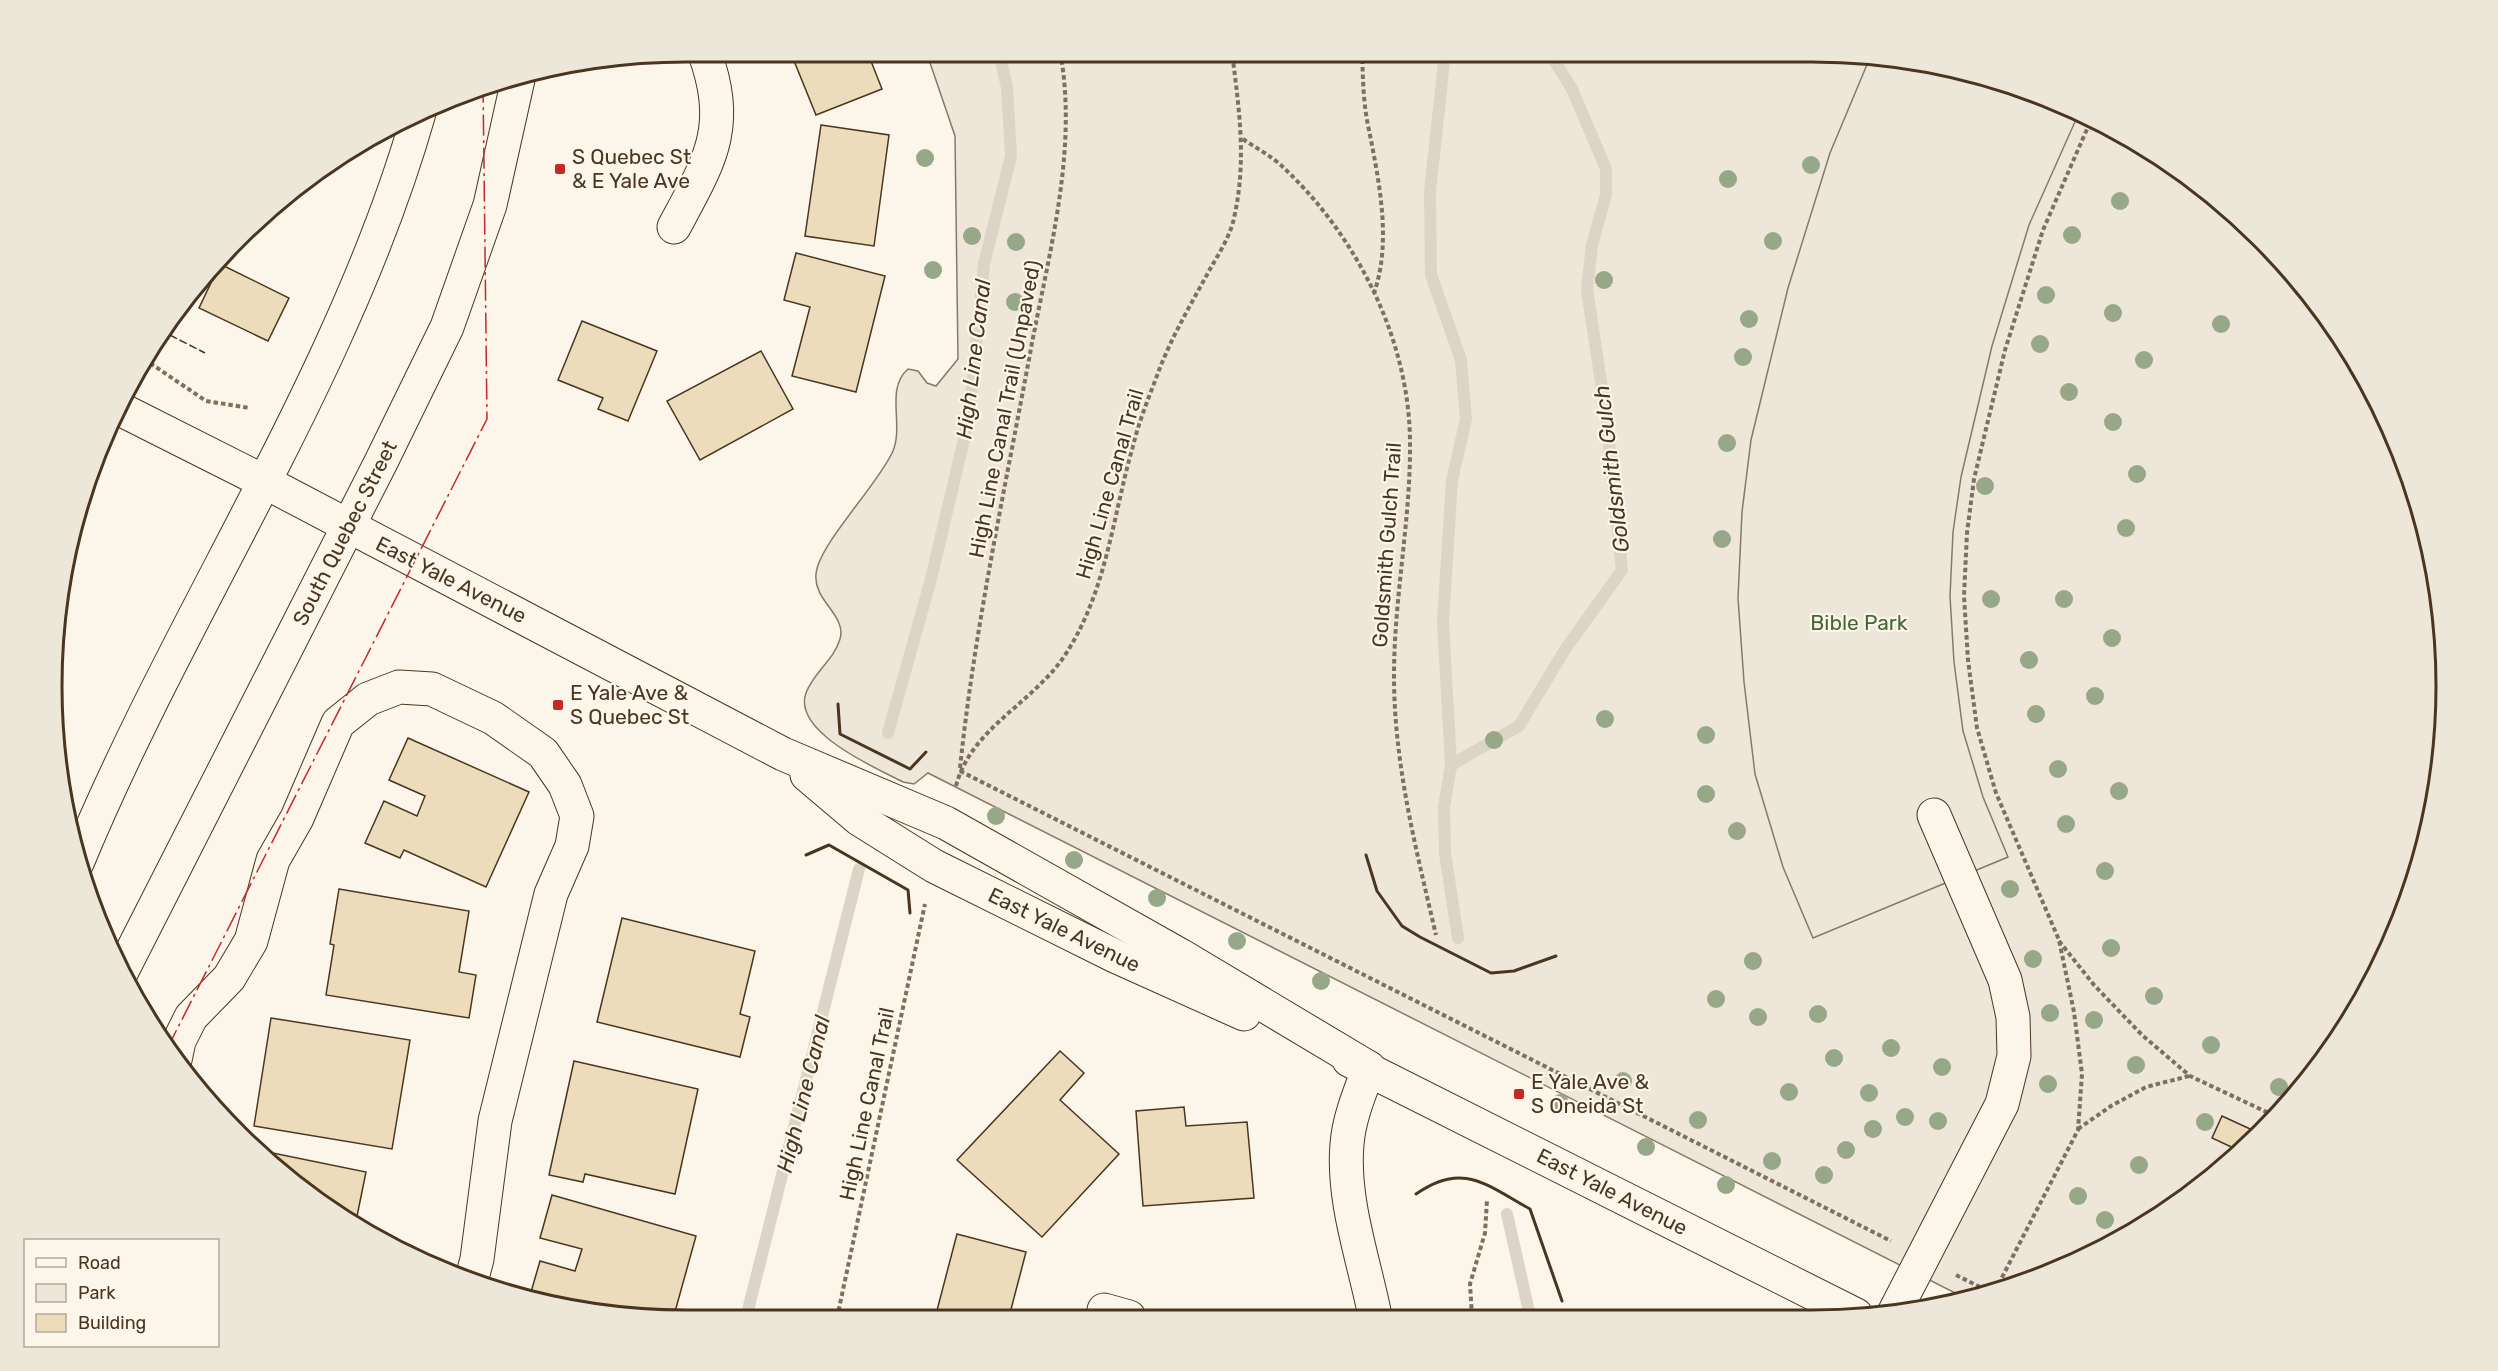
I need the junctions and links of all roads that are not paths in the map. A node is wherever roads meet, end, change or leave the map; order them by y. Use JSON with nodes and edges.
{"nodes":[{"id":1,"x":707,"y":62,"type":"edge"},
{"id":2,"x":517,"y":85,"type":"edge"},
{"id":3,"x":416,"y":123,"type":"edge"},
{"id":4,"x":674,"y":227,"type":"dead end"},
{"id":5,"x":125,"y":412,"type":"edge"},
{"id":6,"x":263,"y":481,"type":"junction"},
{"id":7,"x":348,"y":526,"type":"junction"},
{"id":8,"x":783,"y":754,"type":"junction"},
{"id":9,"x":1934,"y":815,"type":"dead end"},
{"id":10,"x":83,"y":848,"type":"edge"},
{"id":11,"x":127,"y":962,"type":"edge"},
{"id":12,"x":178,"y":1048,"type":"edge"},
{"id":13,"x":1369,"y":1068,"type":"junction"},
{"id":14,"x":474,"y":1272,"type":"edge"},
{"id":15,"x":1899,"y":1303,"type":"edge"},
{"id":16,"x":1843,"y":1308,"type":"edge"},
{"id":17,"x":1366,"y":1310,"type":"edge"}],
"edges":[{"from":1,"to":4,"type":"main road"},
{"from":2,"to":7,"type":"main road","name":"South Quebec Street"},
{"from":3,"to":6,"type":"main road"},
{"from":5,"to":6,"type":"main road","name":"East Yale Avenue"},
{"from":6,"to":7,"type":"main road","name":"East Yale Avenue"},
{"from":6,"to":10,"type":"main road"},
{"from":7,"to":8,"type":"main road","name":"East Yale Avenue"},
{"from":7,"to":11,"type":"main road","name":"South Quebec Street"},
{"from":8,"to":13,"type":"main road","name":"East Yale Avenue"},
{"from":8,"to":13,"type":"main road","name":"East Yale Avenue"},
{"from":9,"to":15,"type":"main road"},
{"from":12,"to":14,"type":"main road"},
{"from":13,"to":16,"type":"main road","name":"East Yale Avenue"},
{"from":13,"to":17,"type":"main road"}]}
